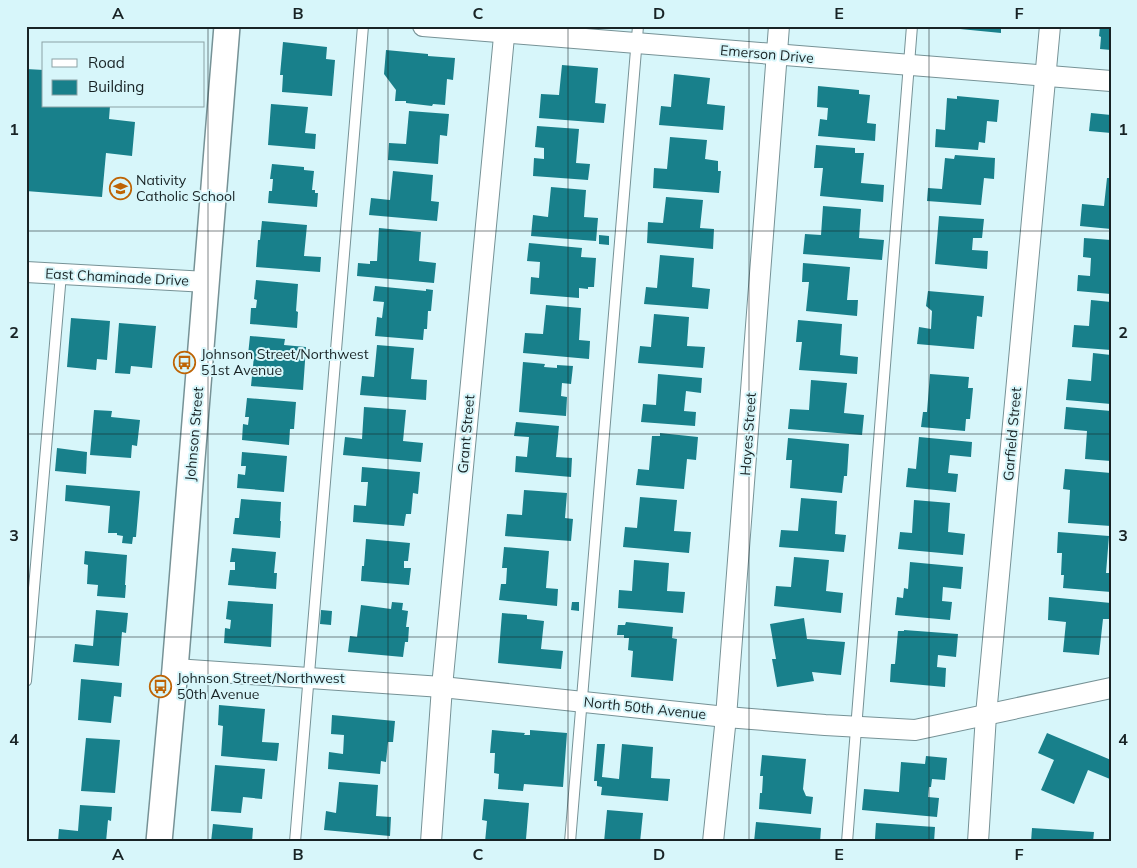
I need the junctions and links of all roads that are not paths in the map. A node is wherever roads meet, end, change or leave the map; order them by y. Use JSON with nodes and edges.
{"nodes":[{"id":1,"x":227,"y":26,"type":"edge"},
{"id":2,"x":363,"y":26,"type":"edge"},
{"id":3,"x":423,"y":26,"type":"edge"},
{"id":4,"x":779,"y":26,"type":"edge"},
{"id":5,"x":912,"y":26,"type":"edge"},
{"id":6,"x":1050,"y":26,"type":"edge"},
{"id":7,"x":505,"y":30,"type":"edge"},
{"id":8,"x":637,"y":35,"type":"edge"},
{"id":9,"x":777,"y":54,"type":"junction"},
{"id":10,"x":908,"y":65,"type":"junction"},
{"id":11,"x":1046,"y":76,"type":"junction"},
{"id":12,"x":1111,"y":81,"type":"edge"},
{"id":13,"x":26,"y":272,"type":"edge"},
{"id":14,"x":61,"y":274,"type":"junction"},
{"id":15,"x":207,"y":282,"type":"junction"},
{"id":16,"x":175,"y":669,"type":"junction"},
{"id":17,"x":309,"y":678,"type":"junction"},
{"id":18,"x":26,"y":681,"type":"edge"},
{"id":19,"x":442,"y":687,"type":"junction"},
{"id":20,"x":1111,"y":688,"type":"edge"},
{"id":21,"x":582,"y":701,"type":"junction"},
{"id":22,"x":986,"y":715,"type":"junction"},
{"id":23,"x":726,"y":716,"type":"junction"},
{"id":24,"x":856,"y":726,"type":"junction"},
{"id":25,"x":159,"y":842,"type":"edge"},
{"id":26,"x":295,"y":842,"type":"edge"},
{"id":27,"x":430,"y":842,"type":"edge"},
{"id":28,"x":570,"y":842,"type":"edge"},
{"id":29,"x":713,"y":842,"type":"edge"},
{"id":30,"x":846,"y":842,"type":"edge"},
{"id":31,"x":978,"y":842,"type":"edge"}],
"edges":[{"from":1,"to":15,"type":"street","name":"Johnson Street"},
{"from":2,"to":17,"type":"lane"},
{"from":3,"to":7,"type":"street","name":"Emerson Drive"},
{"from":4,"to":9,"type":"street","name":"Hayes Street"},
{"from":5,"to":10,"type":"lane"},
{"from":6,"to":11,"type":"street","name":"Garfield Street"},
{"from":7,"to":8,"type":"street","name":"Emerson Drive"},
{"from":7,"to":19,"type":"street","name":"Grant Street"},
{"from":8,"to":9,"type":"street","name":"Emerson Drive"},
{"from":8,"to":21,"type":"lane"},
{"from":9,"to":10,"type":"street","name":"Emerson Drive"},
{"from":9,"to":23,"type":"street","name":"Hayes Street"},
{"from":10,"to":11,"type":"street","name":"Emerson Drive"},
{"from":10,"to":24,"type":"lane"},
{"from":11,"to":12,"type":"street","name":"Emerson Drive"},
{"from":11,"to":22,"type":"street","name":"Garfield Street"},
{"from":13,"to":14,"type":"street","name":"East Chaminade Drive"},
{"from":14,"to":15,"type":"street","name":"East Chaminade Drive"},
{"from":14,"to":18,"type":"lane"},
{"from":15,"to":16,"type":"street","name":"Johnson Street"},
{"from":16,"to":17,"type":"street","name":"North 50th Avenue"},
{"from":16,"to":25,"type":"street","name":"Johnson Street"},
{"from":17,"to":19,"type":"street","name":"North 50th Avenue"},
{"from":17,"to":26,"type":"lane"},
{"from":19,"to":21,"type":"street","name":"North 50th Avenue"},
{"from":19,"to":27,"type":"street","name":"Grant Street"},
{"from":20,"to":22,"type":"street","name":"North 50th Avenue"},
{"from":21,"to":23,"type":"street","name":"North 50th Avenue"},
{"from":21,"to":28,"type":"lane"},
{"from":22,"to":24,"type":"street","name":"North 50th Avenue"},
{"from":22,"to":31,"type":"street","name":"Garfield Street"},
{"from":23,"to":24,"type":"street","name":"North 50th Avenue"},
{"from":23,"to":29,"type":"street","name":"Hayes Street"},
{"from":24,"to":30,"type":"lane"}]}
